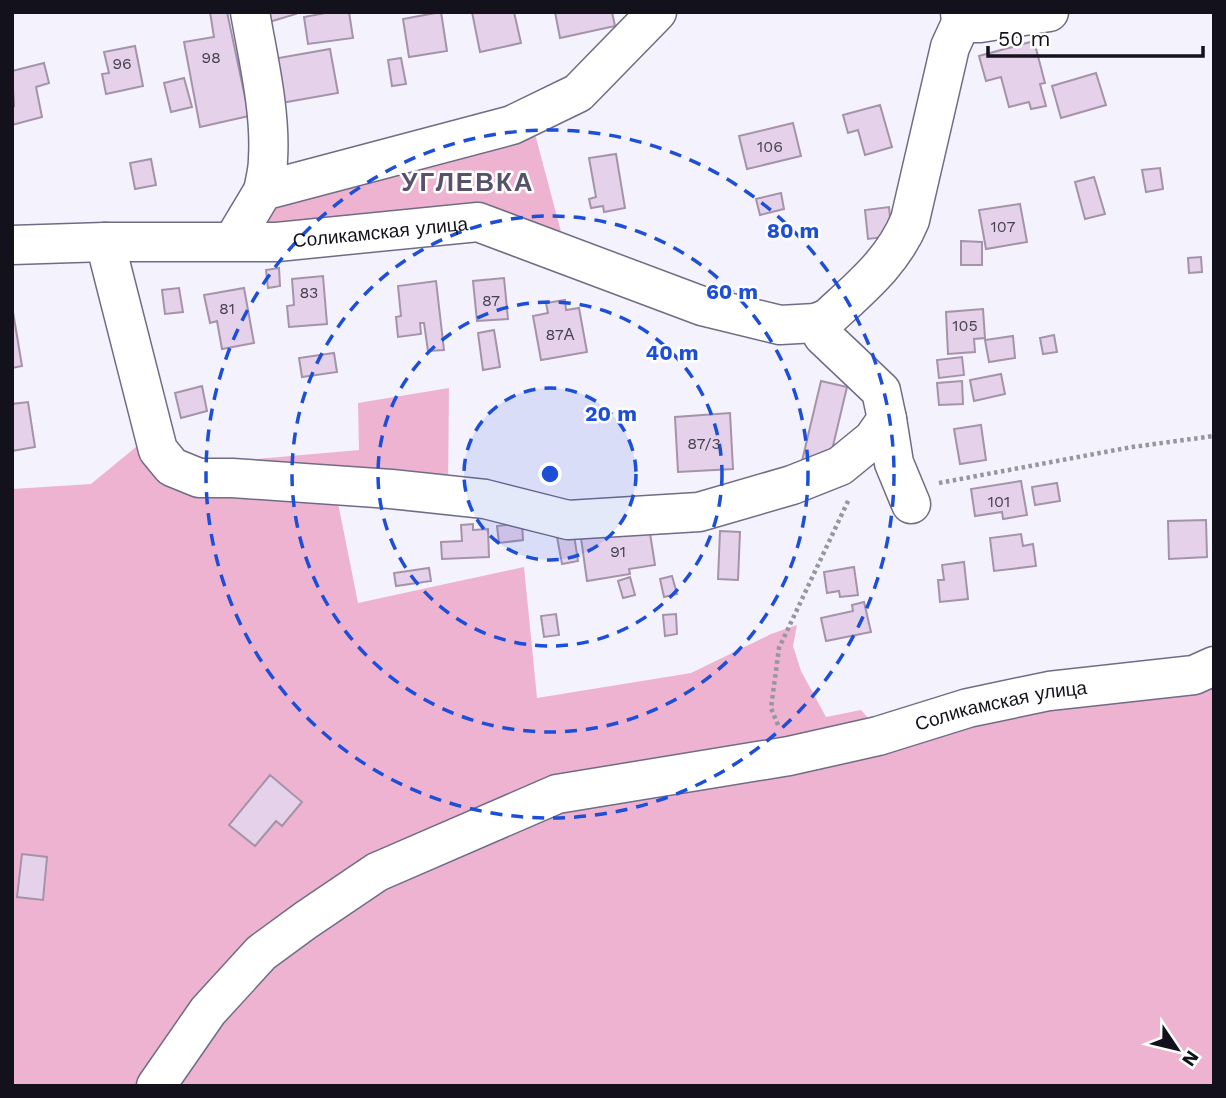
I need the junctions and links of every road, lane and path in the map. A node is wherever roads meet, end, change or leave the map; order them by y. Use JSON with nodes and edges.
{"nodes":[{"id":1,"x":250,"y":12,"type":"edge"},
{"id":2,"x":657,"y":12,"type":"edge"},
{"id":3,"x":1049,"y":12,"type":"edge"},
{"id":4,"x":960,"y":18,"type":"edge"},
{"id":5,"x":263,"y":191,"type":"junction"},
{"id":6,"x":233,"y":241,"type":"junction"},
{"id":7,"x":105,"y":242,"type":"junction"},
{"id":8,"x":12,"y":245,"type":"edge"},
{"id":9,"x":816,"y":323,"type":"junction"},
{"id":10,"x":887,"y":419,"type":"junction"},
{"id":11,"x":1214,"y":436,"type":"edge"},
{"id":12,"x":852,"y":492,"type":"dead end"},
{"id":13,"x":908,"y":497,"type":"joint"},
{"id":14,"x":1214,"y":666,"type":"edge"},
{"id":15,"x":789,"y":756,"type":"junction"},
{"id":16,"x":156,"y":1086,"type":"edge"}],
"edges":[{"from":1,"to":5,"type":"street"},
{"from":2,"to":5,"type":"street"},
{"from":3,"to":4,"type":"street"},
{"from":4,"to":9,"type":"street"},
{"from":5,"to":6,"type":"street"},
{"from":6,"to":7,"type":"street","name":"Соликамская улица"},
{"from":6,"to":9,"type":"street","name":"Соликамская улица"},
{"from":7,"to":8,"type":"street","name":"Соликамская улица"},
{"from":7,"to":10,"type":"street"},
{"from":9,"to":10,"type":"street"},
{"from":10,"to":13,"type":"street"},
{"from":11,"to":13,"type":"path"},
{"from":12,"to":15,"type":"path"},
{"from":14,"to":15,"type":"street","name":"Соликамская улица"},
{"from":15,"to":16,"type":"street","name":"Соликамская улица"}]}
